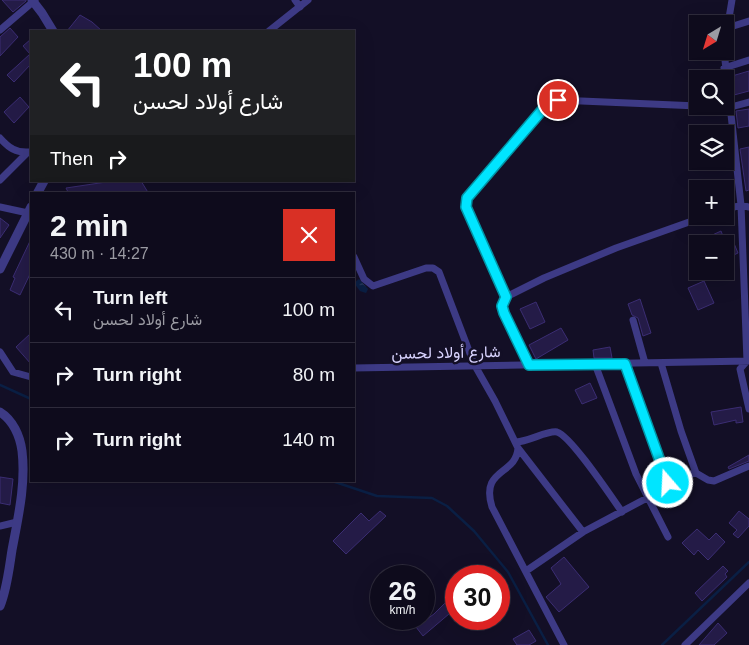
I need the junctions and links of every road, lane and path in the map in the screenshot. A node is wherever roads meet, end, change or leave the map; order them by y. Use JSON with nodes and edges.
{"nodes":[{"id":1,"x":33,"y":0,"type":"edge"},
{"id":2,"x":295,"y":0,"type":"edge"},
{"id":3,"x":308,"y":0,"type":"edge"},
{"id":4,"x":732,"y":0,"type":"edge"},
{"id":5,"x":300,"y":7,"type":"junction"},
{"id":6,"x":729,"y":15,"type":"edge"},
{"id":7,"x":749,"y":20,"type":"edge"},
{"id":8,"x":734,"y":25,"type":"edge"},
{"id":9,"x":0,"y":30,"type":"edge"},
{"id":10,"x":52,"y":30,"type":"edge"},
{"id":11,"x":270,"y":30,"type":"edge"},
{"id":12,"x":724,"y":60,"type":"edge"},
{"id":13,"x":749,"y":60,"type":"edge"},
{"id":14,"x":724,"y":68,"type":"joint"},
{"id":15,"x":749,"y":102,"type":"edge"},
{"id":16,"x":689,"y":106,"type":"edge"},
{"id":17,"x":734,"y":106,"type":"edge"},
{"id":18,"x":732,"y":115,"type":"edge"},
{"id":19,"x":0,"y":138,"type":"edge"},
{"id":20,"x":29,"y":152,"type":"edge"},
{"id":21,"x":0,"y":180,"type":"edge"},
{"id":22,"x":740,"y":205,"type":"junction"},
{"id":23,"x":0,"y":207,"type":"edge"},
{"id":24,"x":734,"y":207,"type":"edge"},
{"id":25,"x":749,"y":207,"type":"edge"},
{"id":26,"x":30,"y":210,"type":"edge"},
{"id":27,"x":689,"y":222,"type":"edge"},
{"id":28,"x":355,"y":259,"type":"edge"},
{"id":29,"x":0,"y":269,"type":"edge"},
{"id":30,"x":506,"y":297,"type":"junction"},
{"id":31,"x":746,"y":301,"type":"edge"},
{"id":32,"x":633,"y":320,"type":"dead end"},
{"id":33,"x":0,"y":352,"type":"edge"},
{"id":34,"x":748,"y":361,"type":"edge"},
{"id":35,"x":645,"y":363,"type":"junction"},
{"id":36,"x":661,"y":363,"type":"junction"},
{"id":37,"x":474,"y":364,"type":"junction"},
{"id":38,"x":594,"y":364,"type":"junction"},
{"id":39,"x":625,"y":364,"type":"junction"},
{"id":40,"x":529,"y":365,"type":"junction"},
{"id":41,"x":355,"y":368,"type":"edge"},
{"id":42,"x":30,"y":377,"type":"edge"},
{"id":43,"x":749,"y":409,"type":"edge"},
{"id":44,"x":0,"y":412,"type":"edge"},
{"id":45,"x":517,"y":445,"type":"junction"},
{"id":46,"x":749,"y":466,"type":"edge"},
{"id":47,"x":696,"y":473,"type":"junction"},
{"id":48,"x":668,"y":479,"type":"junction"},
{"id":49,"x":646,"y":496,"type":"junction"},
{"id":50,"x":622,"y":512,"type":"junction"},
{"id":51,"x":17,"y":522,"type":"junction"},
{"id":52,"x":0,"y":526,"type":"edge"},
{"id":53,"x":583,"y":532,"type":"junction"},
{"id":54,"x":668,"y":537,"type":"dead end"},
{"id":55,"x":526,"y":571,"type":"junction"},
{"id":56,"x":749,"y":583,"type":"edge"},
{"id":57,"x":1,"y":602,"type":"edge"},
{"id":58,"x":564,"y":645,"type":"edge"},
{"id":59,"x":685,"y":645,"type":"edge"}],
"edges":[{"from":1,"to":9,"type":"street"},
{"from":1,"to":10,"type":"street"},
{"from":2,"to":5,"type":"street"},
{"from":3,"to":5,"type":"street"},
{"from":4,"to":6,"type":"street"},
{"from":5,"to":11,"type":"street"},
{"from":7,"to":8,"type":"street"},
{"from":12,"to":14,"type":"street"},
{"from":13,"to":14,"type":"street"},
{"from":15,"to":17,"type":"street"},
{"from":16,"to":30,"type":"street"},
{"from":18,"to":22,"type":"street"},
{"from":19,"to":20,"type":"street"},
{"from":20,"to":21,"type":"street"},
{"from":22,"to":24,"type":"street"},
{"from":22,"to":25,"type":"street"},
{"from":22,"to":31,"type":"street"},
{"from":23,"to":26,"type":"street"},
{"from":26,"to":29,"type":"street"},
{"from":27,"to":30,"type":"street"},
{"from":28,"to":37,"type":"street"},
{"from":30,"to":40,"type":"street"},
{"from":31,"to":34,"type":"street"},
{"from":32,"to":35,"type":"street"},
{"from":33,"to":42,"type":"street"},
{"from":34,"to":36,"type":"street","name":"شارع أولاد لحسن"},
{"from":34,"to":43,"type":"street"},
{"from":35,"to":36,"type":"street","name":"شارع أولاد لحسن"},
{"from":35,"to":39,"type":"street","name":"شارع أولاد لحسن"},
{"from":36,"to":47,"type":"street"},
{"from":37,"to":40,"type":"street","name":"شارع أولاد لحسن"},
{"from":37,"to":41,"type":"street","name":"شارع أولاد لحسن"},
{"from":37,"to":45,"type":"street"},
{"from":38,"to":39,"type":"street","name":"شارع أولاد لحسن"},
{"from":38,"to":40,"type":"street","name":"شارع أولاد لحسن"},
{"from":38,"to":49,"type":"street"},
{"from":39,"to":48,"type":"street"},
{"from":44,"to":51,"type":"street"},
{"from":45,"to":50,"type":"street"},
{"from":45,"to":53,"type":"street"},
{"from":45,"to":55,"type":"street"},
{"from":46,"to":47,"type":"street"},
{"from":47,"to":48,"type":"street"},
{"from":48,"to":49,"type":"street"},
{"from":49,"to":50,"type":"street"},
{"from":49,"to":54,"type":"street"},
{"from":50,"to":53,"type":"street"},
{"from":51,"to":52,"type":"street"},
{"from":51,"to":57,"type":"street"},
{"from":53,"to":55,"type":"street"},
{"from":55,"to":58,"type":"street"},
{"from":56,"to":59,"type":"street"}]}
